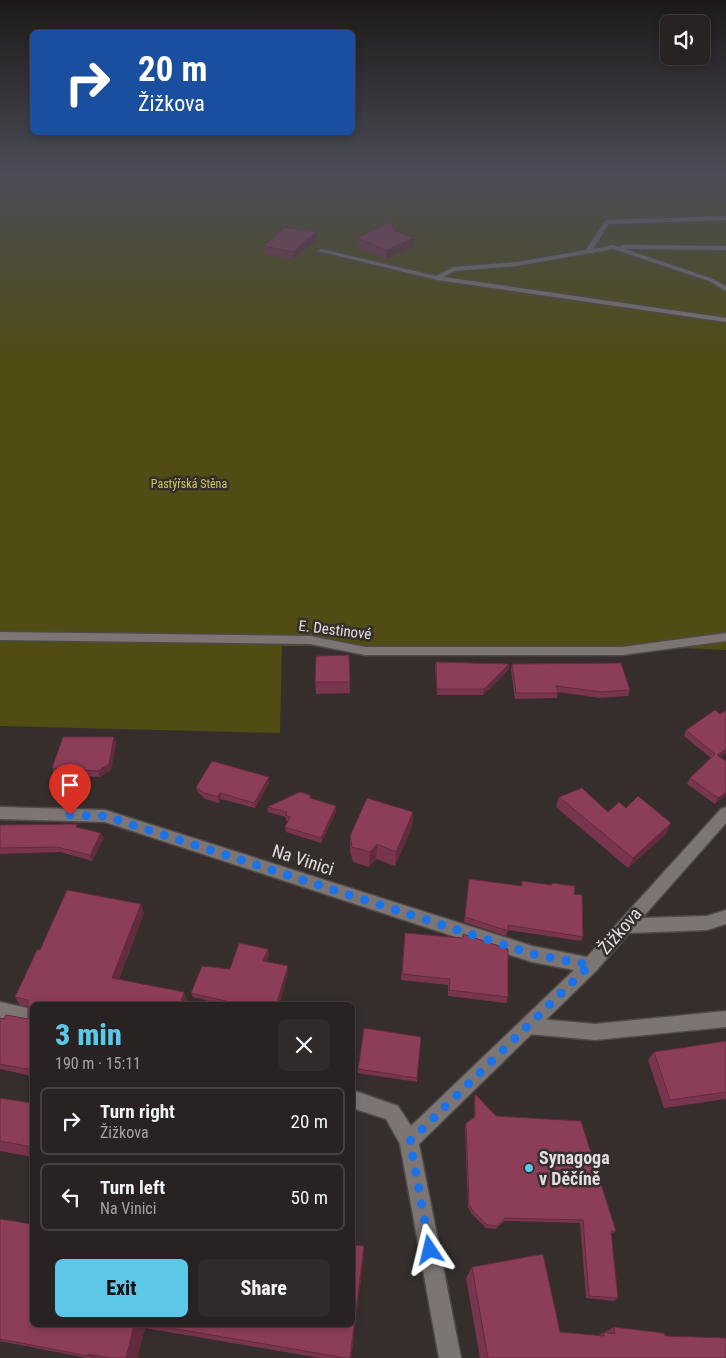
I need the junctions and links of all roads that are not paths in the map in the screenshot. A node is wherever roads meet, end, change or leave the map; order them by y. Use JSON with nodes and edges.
{"nodes":[{"id":1,"x":597,"y":238,"type":"edge"},
{"id":2,"x":613,"y":247,"type":"junction"},
{"id":3,"x":726,"y":248,"type":"edge"},
{"id":4,"x":321,"y":251,"type":"dead end"},
{"id":5,"x":588,"y":252,"type":"junction"},
{"id":6,"x":437,"y":278,"type":"junction"},
{"id":7,"x":726,"y":289,"type":"edge"},
{"id":8,"x":726,"y":320,"type":"edge"},
{"id":9,"x":0,"y":636,"type":"edge"},
{"id":10,"x":726,"y":637,"type":"edge"},
{"id":11,"x":0,"y":813,"type":"edge"},
{"id":12,"x":726,"y":813,"type":"edge"},
{"id":13,"x":726,"y":916,"type":"edge"},
{"id":14,"x":624,"y":926,"type":"junction"},
{"id":15,"x":590,"y":965,"type":"junction"},
{"id":16,"x":0,"y":1010,"type":"edge"},
{"id":17,"x":30,"y":1017,"type":"edge"},
{"id":18,"x":726,"y":1019,"type":"edge"},
{"id":19,"x":528,"y":1026,"type":"junction"},
{"id":20,"x":355,"y":1101,"type":"edge"},
{"id":21,"x":410,"y":1141,"type":"junction"},
{"id":22,"x":450,"y":1358,"type":"edge"}],
"edges":[{"from":1,"to":5,"type":"lane"},
{"from":2,"to":3,"type":"lane"},
{"from":2,"to":5,"type":"lane"},
{"from":2,"to":7,"type":"lane"},
{"from":4,"to":6,"type":"lane"},
{"from":5,"to":6,"type":"lane"},
{"from":6,"to":8,"type":"lane"},
{"from":9,"to":10,"type":"lane","name":"E. Destinové"},
{"from":11,"to":15,"type":"street","name":"Na Vinici"},
{"from":12,"to":14,"type":"street","name":"Žižkova"},
{"from":13,"to":14,"type":"street"},
{"from":14,"to":15,"type":"street","name":"Žižkova"},
{"from":15,"to":19,"type":"street","name":"Žižkova"},
{"from":16,"to":17,"type":"street"},
{"from":18,"to":19,"type":"lane"},
{"from":19,"to":21,"type":"street","name":"Žižkova"},
{"from":20,"to":21,"type":"street"},
{"from":21,"to":22,"type":"street"}]}
